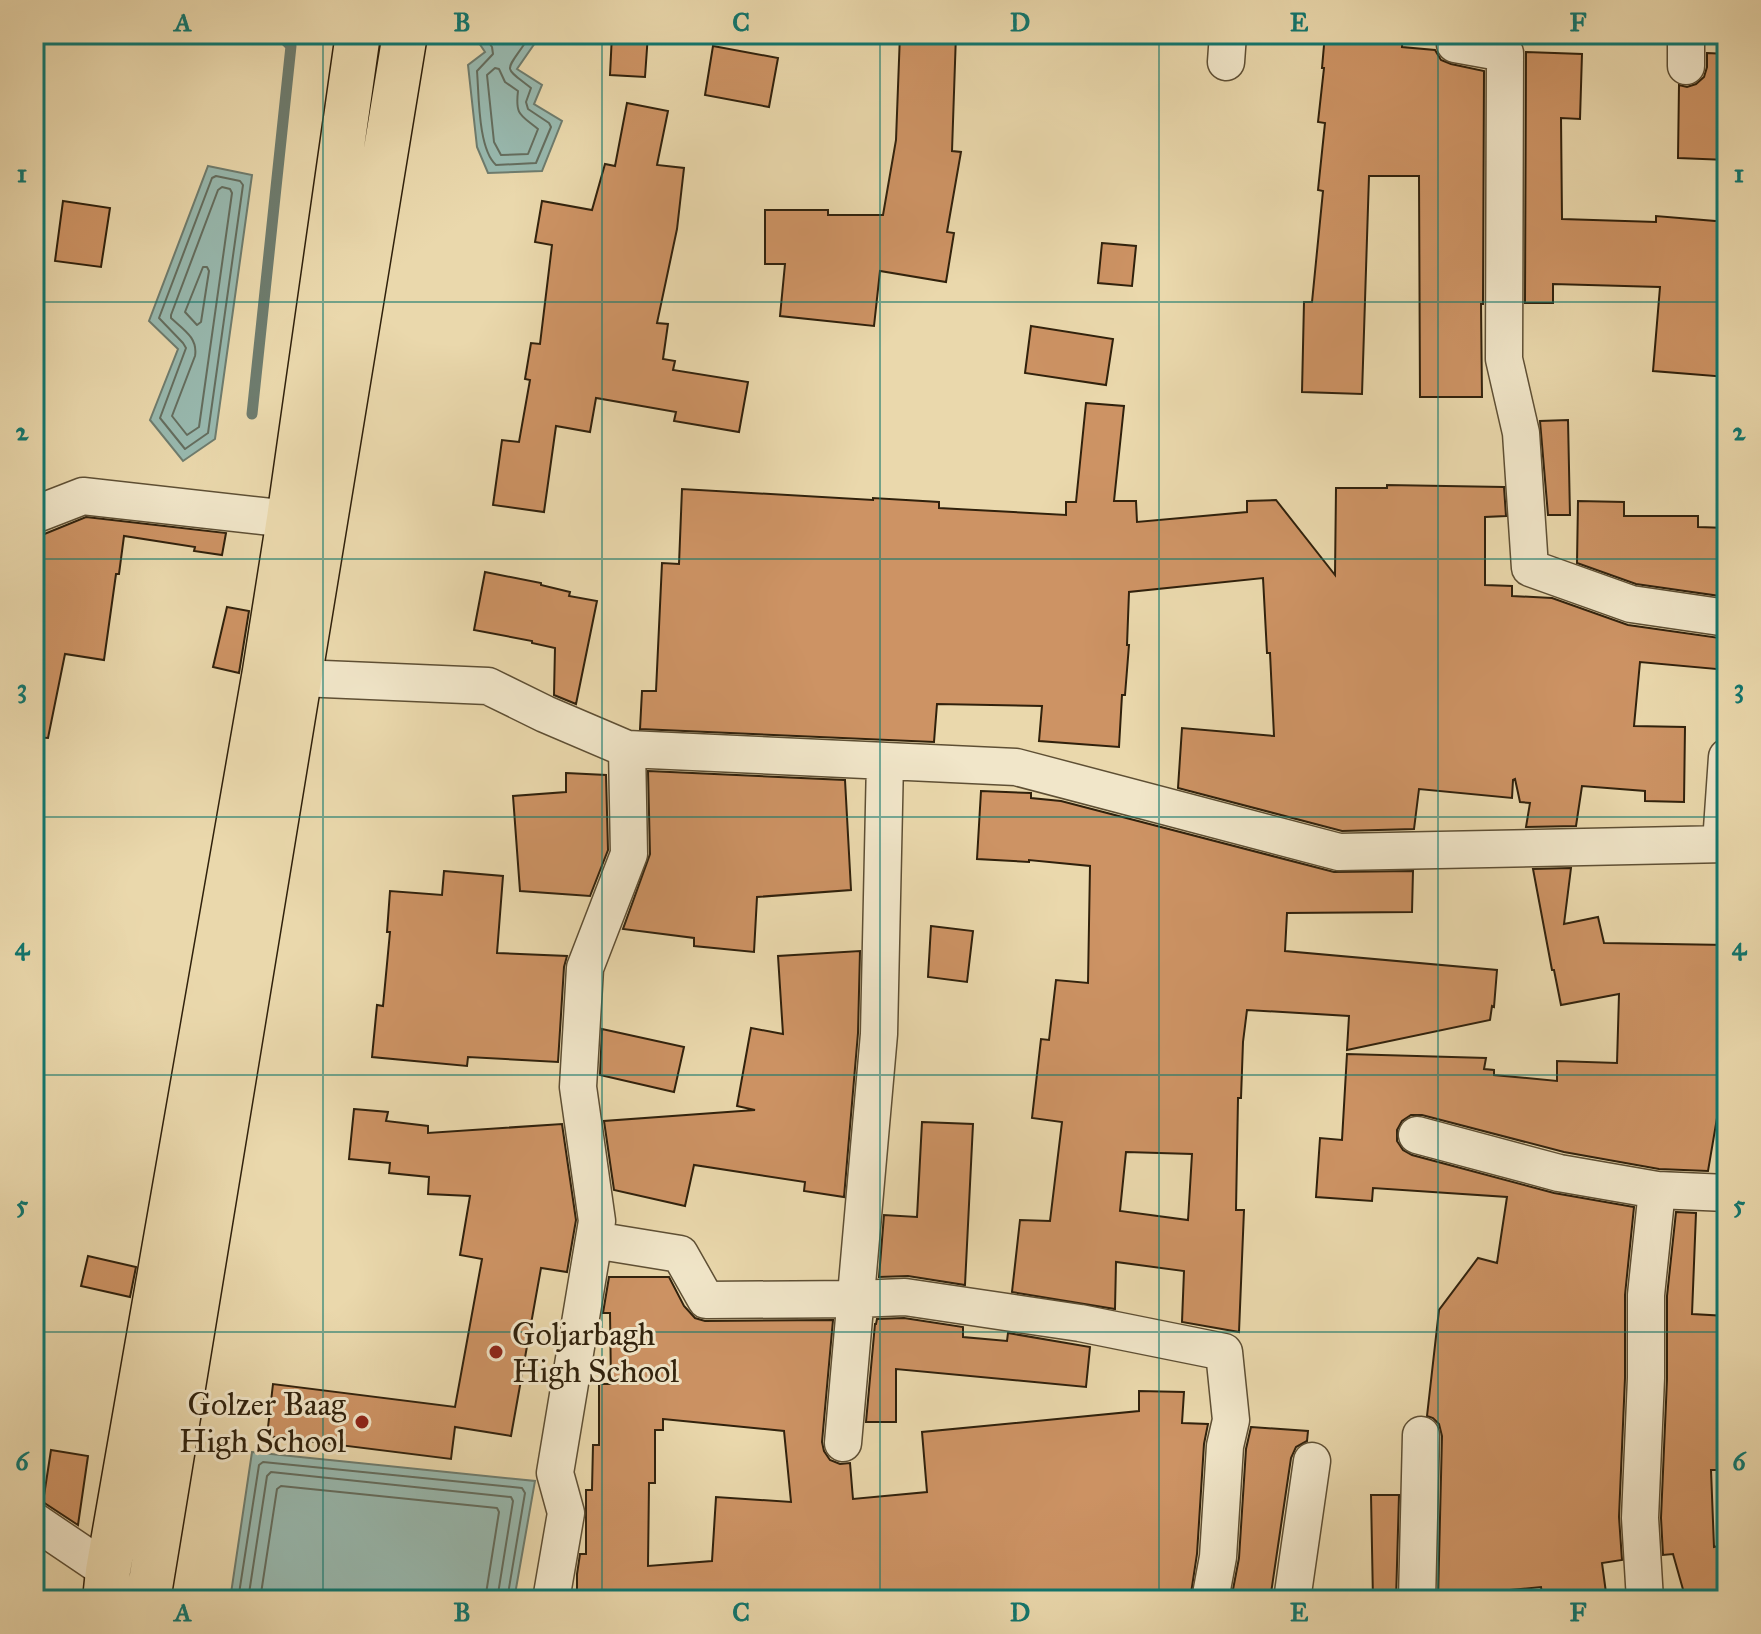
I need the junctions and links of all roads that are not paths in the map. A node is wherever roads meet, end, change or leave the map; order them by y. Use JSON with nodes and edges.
{"nodes":[{"id":1,"x":358,"y":34,"type":"edge"},
{"id":2,"x":405,"y":34,"type":"edge"},
{"id":3,"x":1456,"y":34,"type":"edge"},
{"id":4,"x":34,"y":515,"type":"edge"},
{"id":5,"x":289,"y":519,"type":"junction"},
{"id":6,"x":1727,"y":618,"type":"edge"},
{"id":7,"x":300,"y":678,"type":"junction"},
{"id":8,"x":627,"y":749,"type":"junction"},
{"id":9,"x":1727,"y":757,"type":"edge"},
{"id":10,"x":885,"y":761,"type":"junction"},
{"id":11,"x":1724,"y":844,"type":"edge"},
{"id":12,"x":1417,"y":1135,"type":"dead end"},
{"id":13,"x":1657,"y":1190,"type":"junction"},
{"id":14,"x":1727,"y":1193,"type":"edge"},
{"id":15,"x":594,"y":1240,"type":"junction"},
{"id":16,"x":856,"y":1299,"type":"junction"},
{"id":17,"x":1421,"y":1435,"type":"dead end"},
{"id":18,"x":843,"y":1443,"type":"dead end"},
{"id":19,"x":1312,"y":1461,"type":"dead end"},
{"id":20,"x":34,"y":1521,"type":"edge"},
{"id":21,"x":106,"y":1586,"type":"edge"},
{"id":22,"x":148,"y":1600,"type":"edge"},
{"id":23,"x":551,"y":1600,"type":"edge"},
{"id":24,"x":1210,"y":1600,"type":"edge"},
{"id":25,"x":1292,"y":1600,"type":"edge"},
{"id":26,"x":1417,"y":1600,"type":"edge"},
{"id":27,"x":1645,"y":1600,"type":"edge"}],
"edges":[{"from":1,"to":5,"type":"highway"},
{"from":2,"to":7,"type":"highway"},
{"from":3,"to":6,"type":"street"},
{"from":4,"to":5,"type":"street"},
{"from":5,"to":21,"type":"highway"},
{"from":7,"to":8,"type":"street"},
{"from":7,"to":22,"type":"highway"},
{"from":8,"to":10,"type":"street"},
{"from":8,"to":15,"type":"street"},
{"from":9,"to":11,"type":"street"},
{"from":10,"to":11,"type":"street"},
{"from":10,"to":16,"type":"street"},
{"from":12,"to":13,"type":"street"},
{"from":13,"to":14,"type":"street"},
{"from":13,"to":27,"type":"street"},
{"from":15,"to":16,"type":"street"},
{"from":15,"to":23,"type":"street"},
{"from":16,"to":18,"type":"street"},
{"from":16,"to":24,"type":"street"},
{"from":17,"to":26,"type":"street"},
{"from":19,"to":25,"type":"street"},
{"from":20,"to":21,"type":"street"}]}
